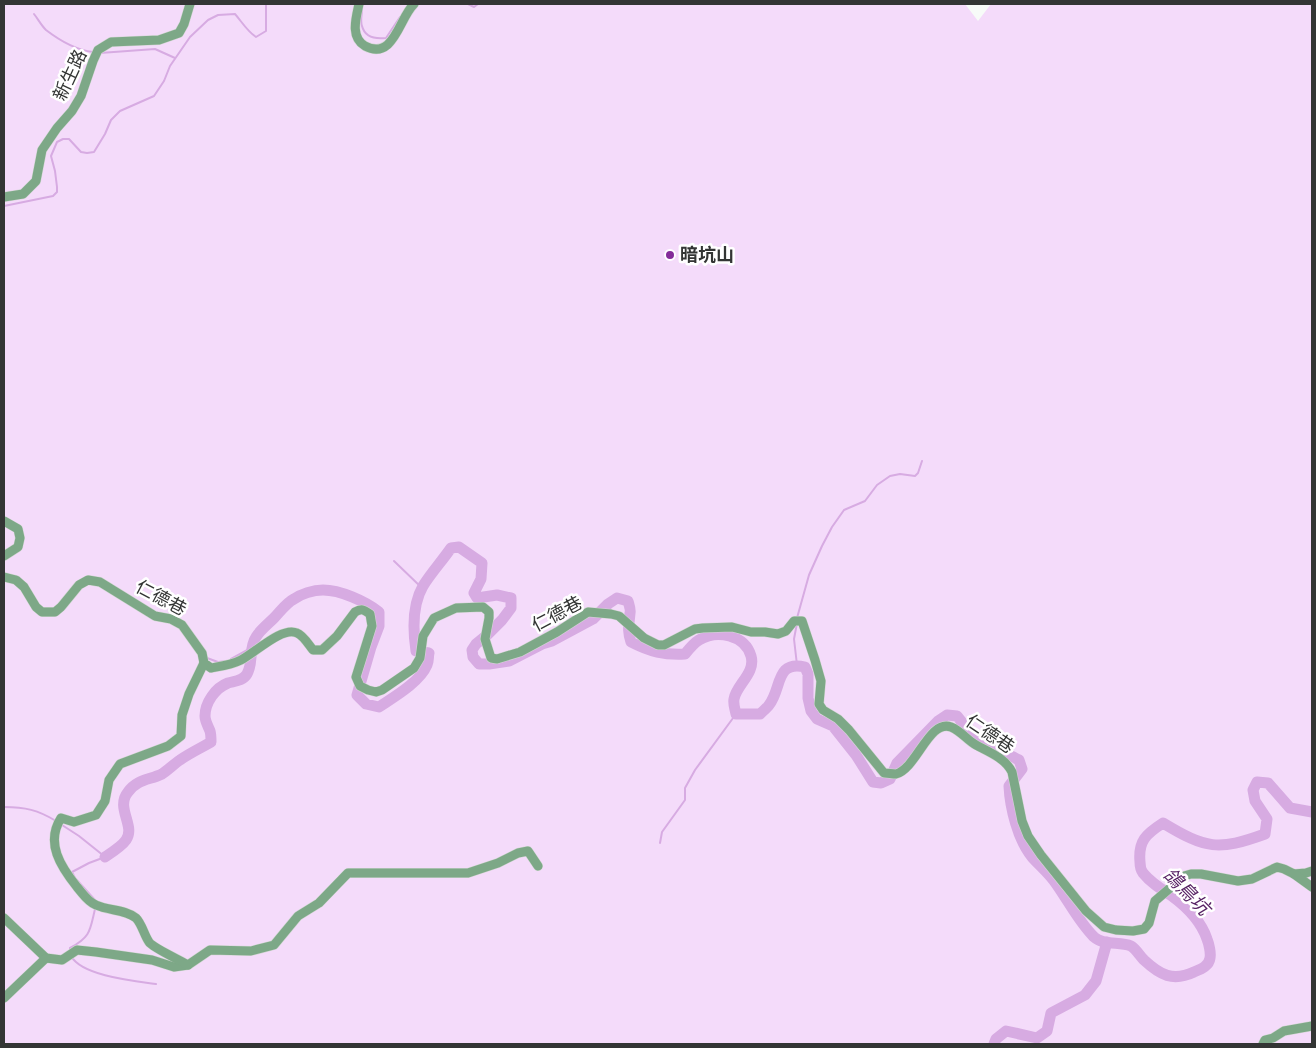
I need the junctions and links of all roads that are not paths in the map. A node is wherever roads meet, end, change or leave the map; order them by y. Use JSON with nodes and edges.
{"nodes":[{"id":1,"x":190,"y":4,"type":"edge"},
{"id":2,"x":358,"y":4,"type":"edge"},
{"id":3,"x":414,"y":4,"type":"edge"},
{"id":4,"x":4,"y":196,"type":"edge"},
{"id":5,"x":4,"y":521,"type":"edge"},
{"id":6,"x":4,"y":556,"type":"edge"},
{"id":7,"x":4,"y":577,"type":"edge"},
{"id":8,"x":204,"y":663,"type":"junction"},
{"id":9,"x":538,"y":866,"type":"dead end"},
{"id":10,"x":1312,"y":871,"type":"edge"},
{"id":11,"x":1294,"y":874,"type":"junction"},
{"id":12,"x":1312,"y":887,"type":"edge"},
{"id":13,"x":4,"y":918,"type":"edge"},
{"id":14,"x":46,"y":958,"type":"junction"},
{"id":15,"x":188,"y":964,"type":"junction"},
{"id":16,"x":4,"y":998,"type":"edge"},
{"id":17,"x":1312,"y":1026,"type":"edge"},
{"id":18,"x":1263,"y":1044,"type":"edge"}],
"edges":[{"from":1,"to":4,"type":"street","name":"新生路"},
{"from":2,"to":3,"type":"street"},
{"from":5,"to":6,"type":"street"},
{"from":7,"to":8,"type":"street","name":"仁德巷"},
{"from":8,"to":11,"type":"street","name":"仁德巷"},
{"from":8,"to":15,"type":"street"},
{"from":9,"to":15,"type":"street"},
{"from":10,"to":11,"type":"street","name":"仁德巷"},
{"from":11,"to":12,"type":"street","name":"仁德巷"},
{"from":13,"to":14,"type":"street"},
{"from":14,"to":15,"type":"street"},
{"from":14,"to":16,"type":"street"},
{"from":17,"to":18,"type":"street"}]}
